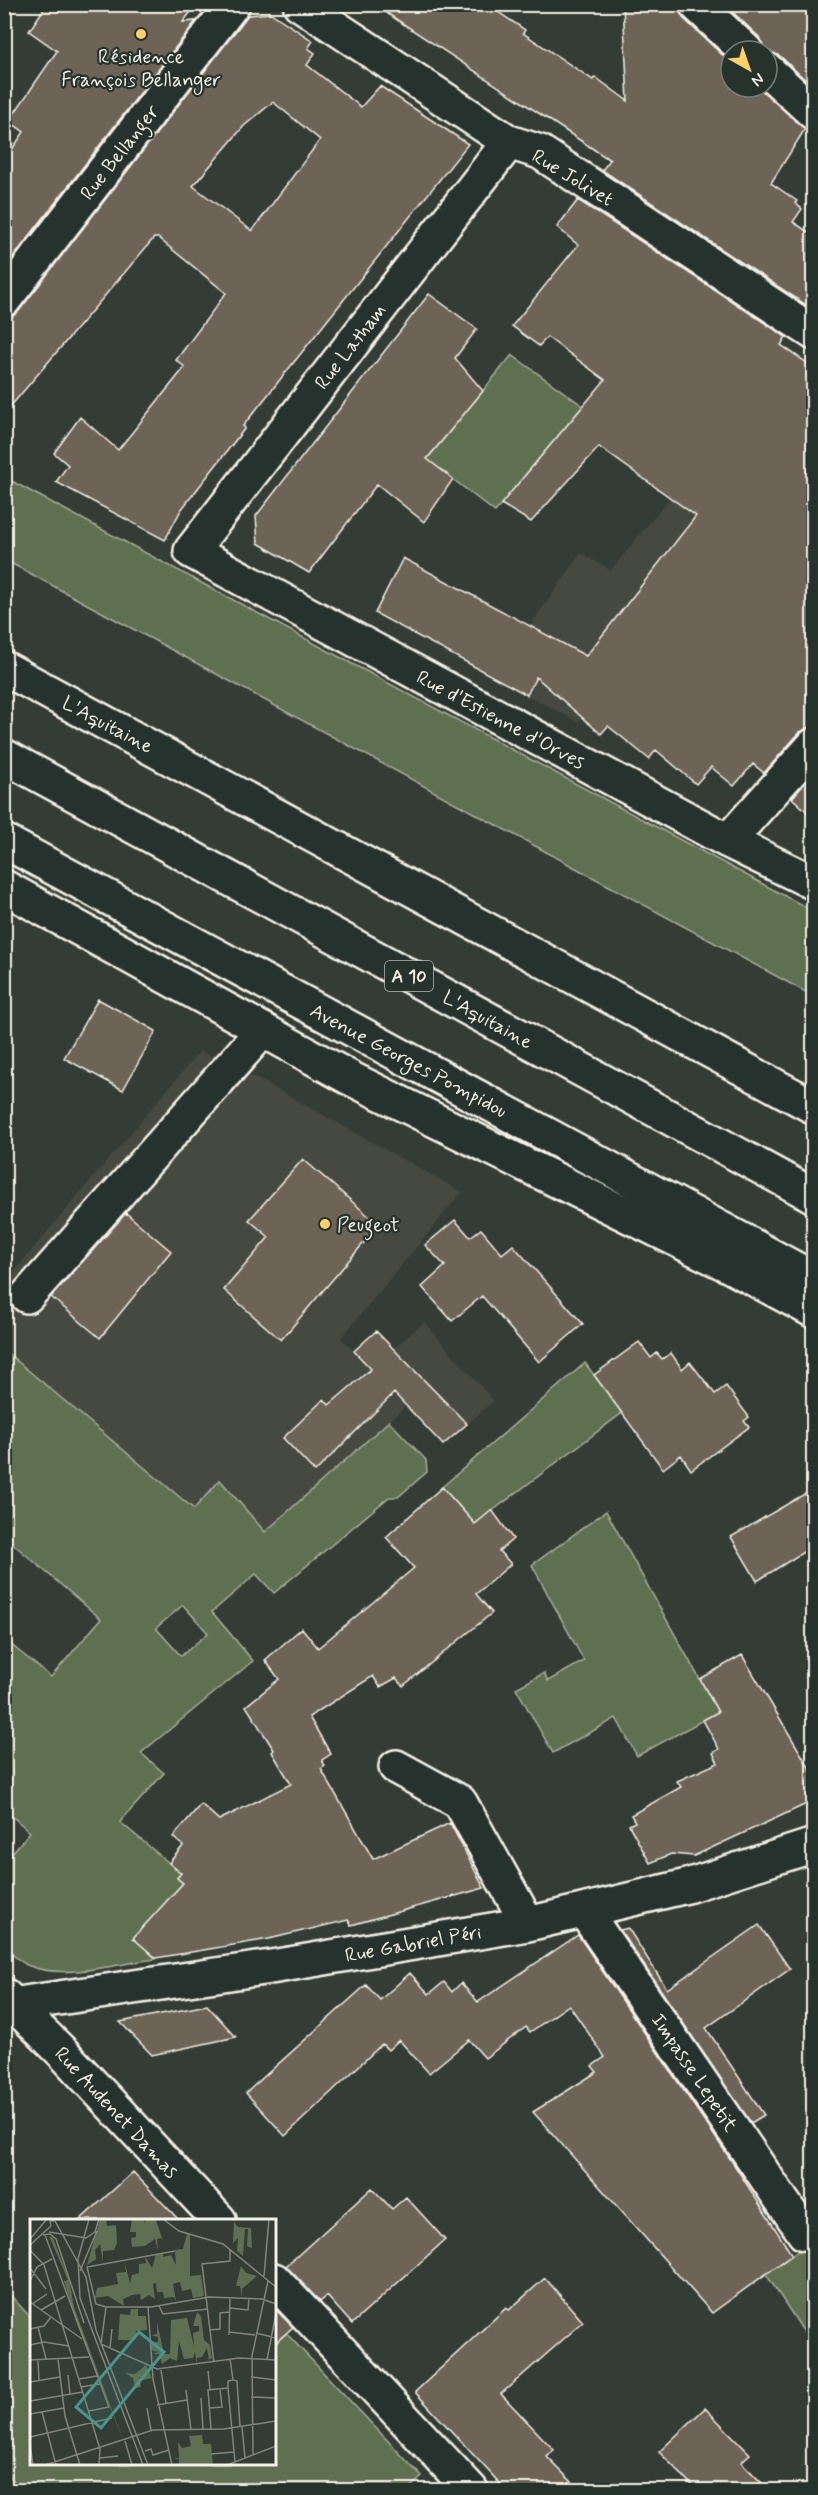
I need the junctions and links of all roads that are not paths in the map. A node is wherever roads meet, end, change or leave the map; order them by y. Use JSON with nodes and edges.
{"nodes":[{"id":1,"x":233,"y":4,"type":"edge"},
{"id":2,"x":300,"y":4,"type":"edge"},
{"id":3,"x":696,"y":4,"type":"edge"},
{"id":4,"x":733,"y":39,"type":"edge"},
{"id":5,"x":779,"y":81,"type":"edge"},
{"id":6,"x":813,"y":113,"type":"edge"},
{"id":7,"x":509,"y":142,"type":"junction"},
{"id":8,"x":4,"y":300,"type":"edge"},
{"id":9,"x":813,"y":333,"type":"edge"},
{"id":10,"x":191,"y":551,"type":"joint"},
{"id":11,"x":4,"y":668,"type":"edge"},
{"id":12,"x":813,"y":745,"type":"edge"},
{"id":13,"x":4,"y":756,"type":"edge"},
{"id":14,"x":4,"y":841,"type":"edge"},
{"id":15,"x":728,"y":841,"type":"junction"},
{"id":16,"x":813,"y":883,"type":"edge"},
{"id":17,"x":4,"y":887,"type":"edge"},
{"id":18,"x":263,"y":1030,"type":"junction"},
{"id":19,"x":813,"y":1107,"type":"edge"},
{"id":20,"x":813,"y":1197,"type":"edge"},
{"id":21,"x":813,"y":1279,"type":"edge"},
{"id":22,"x":27,"y":1296,"type":"dead end"},
{"id":23,"x":813,"y":1311,"type":"edge"},
{"id":24,"x":396,"y":1767,"type":"dead end"},
{"id":25,"x":813,"y":1845,"type":"edge"},
{"id":26,"x":585,"y":1912,"type":"junction"},
{"id":27,"x":528,"y":1923,"type":"junction"},
{"id":28,"x":8,"y":2002,"type":"edge"},
{"id":29,"x":218,"y":2219,"type":"edge"},
{"id":30,"x":804,"y":2233,"type":"dead end"},
{"id":31,"x":276,"y":2282,"type":"edge"},
{"id":32,"x":471,"y":2490,"type":"edge"}],
"edges":[{"from":1,"to":8,"type":"main road","name":"Rue Bellanger"},
{"from":2,"to":7,"type":"main road","name":"Rue Jolivet"},
{"from":3,"to":4,"type":"main road"},
{"from":5,"to":6,"type":"main road"},
{"from":7,"to":9,"type":"main road","name":"Rue Jolivet"},
{"from":7,"to":10,"type":"main road","name":"Rue Latham"},
{"from":10,"to":15,"type":"main road","name":"Rue d'Estienne d'Orves"},
{"from":11,"to":19,"type":"main road","name":"L'Aquitaine"},
{"from":12,"to":15,"type":"main road"},
{"from":13,"to":20,"type":"main road","name":"L'Aquitaine","number":"A 10"},
{"from":14,"to":21,"type":"main road","name":"Avenue Georges Pompidou"},
{"from":15,"to":16,"type":"main road","name":"Rue d'Estienne d'Orves"},
{"from":17,"to":18,"type":"main road","name":"Avenue Georges Pompidou"},
{"from":18,"to":22,"type":"main road"},
{"from":18,"to":23,"type":"main road","name":"Avenue Georges Pompidou"},
{"from":24,"to":27,"type":"main road"},
{"from":25,"to":26,"type":"main road","name":"Rue Gabriel Péri"},
{"from":26,"to":27,"type":"main road","name":"Rue Gabriel Péri"},
{"from":26,"to":30,"type":"main road","name":"Impasse Lepetit"},
{"from":27,"to":28,"type":"main road","name":"Rue Gabriel Péri"},
{"from":28,"to":29,"type":"main road","name":"Rue Audenet Damas"},
{"from":31,"to":32,"type":"main road"}]}
